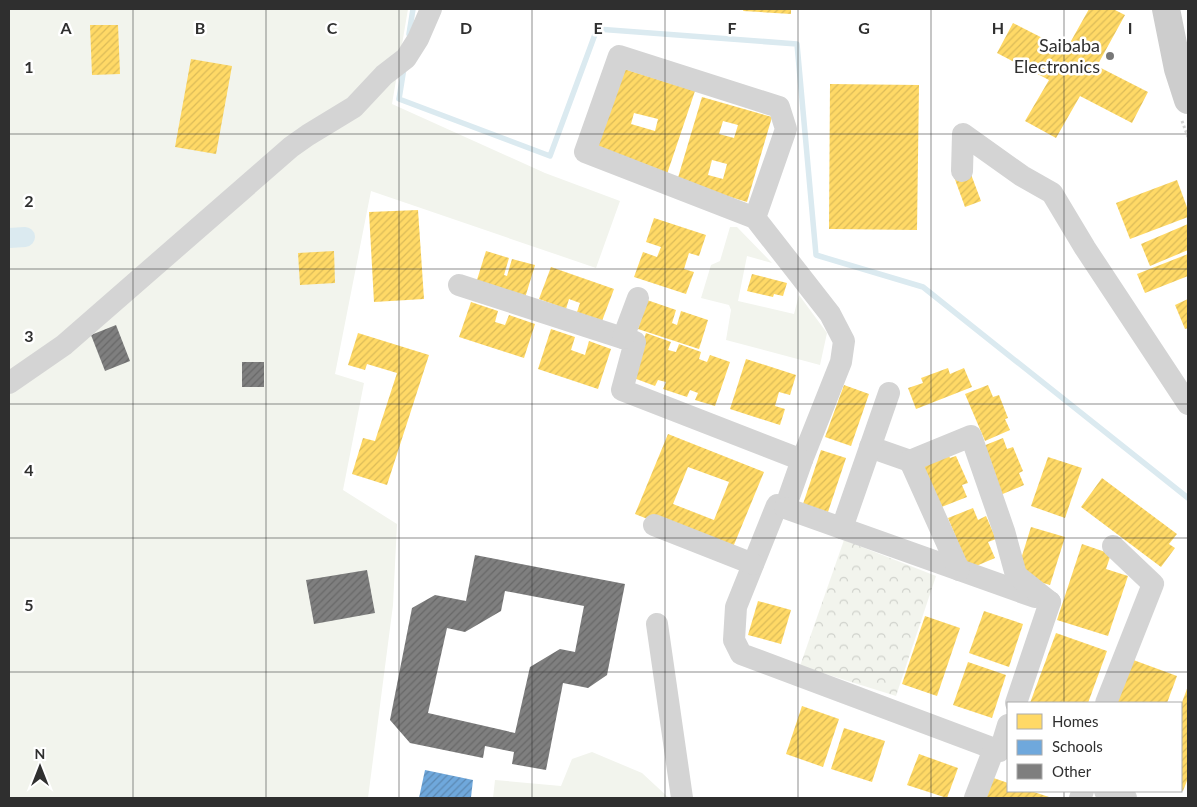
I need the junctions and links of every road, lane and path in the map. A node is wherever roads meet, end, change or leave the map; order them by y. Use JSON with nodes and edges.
{"nodes":[{"id":1,"x":431,"y":9,"type":"edge"},
{"id":2,"x":1166,"y":9,"type":"edge"},
{"id":3,"x":1183,"y":67,"type":"edge"},
{"id":4,"x":1188,"y":100,"type":"edge"},
{"id":5,"x":962,"y":171,"type":"dead end"},
{"id":6,"x":755,"y":218,"type":"junction"},
{"id":7,"x":459,"y":285,"type":"dead end"},
{"id":8,"x":638,"y":298,"type":"dead end"},
{"id":9,"x":623,"y":338,"type":"junction"},
{"id":10,"x":9,"y":383,"type":"edge"},
{"id":11,"x":889,"y":393,"type":"dead end"},
{"id":12,"x":1188,"y":404,"type":"edge"},
{"id":13,"x":870,"y":447,"type":"junction"},
{"id":14,"x":802,"y":460,"type":"junction"},
{"id":15,"x":910,"y":460,"type":"junction"},
{"id":16,"x":785,"y":508,"type":"junction"},
{"id":17,"x":654,"y":526,"type":"dead end"},
{"id":18,"x":842,"y":528,"type":"junction"},
{"id":19,"x":1113,"y":546,"type":"dead end"},
{"id":20,"x":753,"y":564,"type":"junction"},
{"id":21,"x":959,"y":570,"type":"junction"},
{"id":22,"x":1050,"y":602,"type":"junction"},
{"id":23,"x":657,"y":624,"type":"dead end"},
{"id":24,"x":1016,"y":702,"type":"edge"},
{"id":25,"x":1106,"y":702,"type":"edge"},
{"id":26,"x":1007,"y":728,"type":"edge"},
{"id":27,"x":1000,"y":751,"type":"edge"},
{"id":28,"x":1108,"y":792,"type":"edge"},
{"id":29,"x":682,"y":798,"type":"edge"},
{"id":30,"x":975,"y":798,"type":"edge"},
{"id":31,"x":1126,"y":798,"type":"edge"}],
"edges":[{"from":1,"to":10,"type":"street"},
{"from":2,"to":3,"type":"main road"},
{"from":3,"to":4,"type":"main road"},
{"from":5,"to":12,"type":"street"},
{"from":6,"to":6,"type":"street"},
{"from":6,"to":14,"type":"street"},
{"from":7,"to":9,"type":"street"},
{"from":8,"to":9,"type":"street"},
{"from":9,"to":14,"type":"street"},
{"from":11,"to":13,"type":"street"},
{"from":13,"to":15,"type":"street"},
{"from":13,"to":18,"type":"street"},
{"from":14,"to":16,"type":"street"},
{"from":15,"to":21,"type":"street"},
{"from":15,"to":22,"type":"street"},
{"from":16,"to":18,"type":"street"},
{"from":16,"to":20,"type":"street"},
{"from":17,"to":20,"type":"street"},
{"from":18,"to":21,"type":"street"},
{"from":19,"to":25,"type":"street"},
{"from":20,"to":27,"type":"street"},
{"from":21,"to":22,"type":"street"},
{"from":22,"to":24,"type":"street"},
{"from":23,"to":29,"type":"street"},
{"from":26,"to":27,"type":"street"},
{"from":27,"to":30,"type":"street"},
{"from":28,"to":31,"type":"street"}]}
